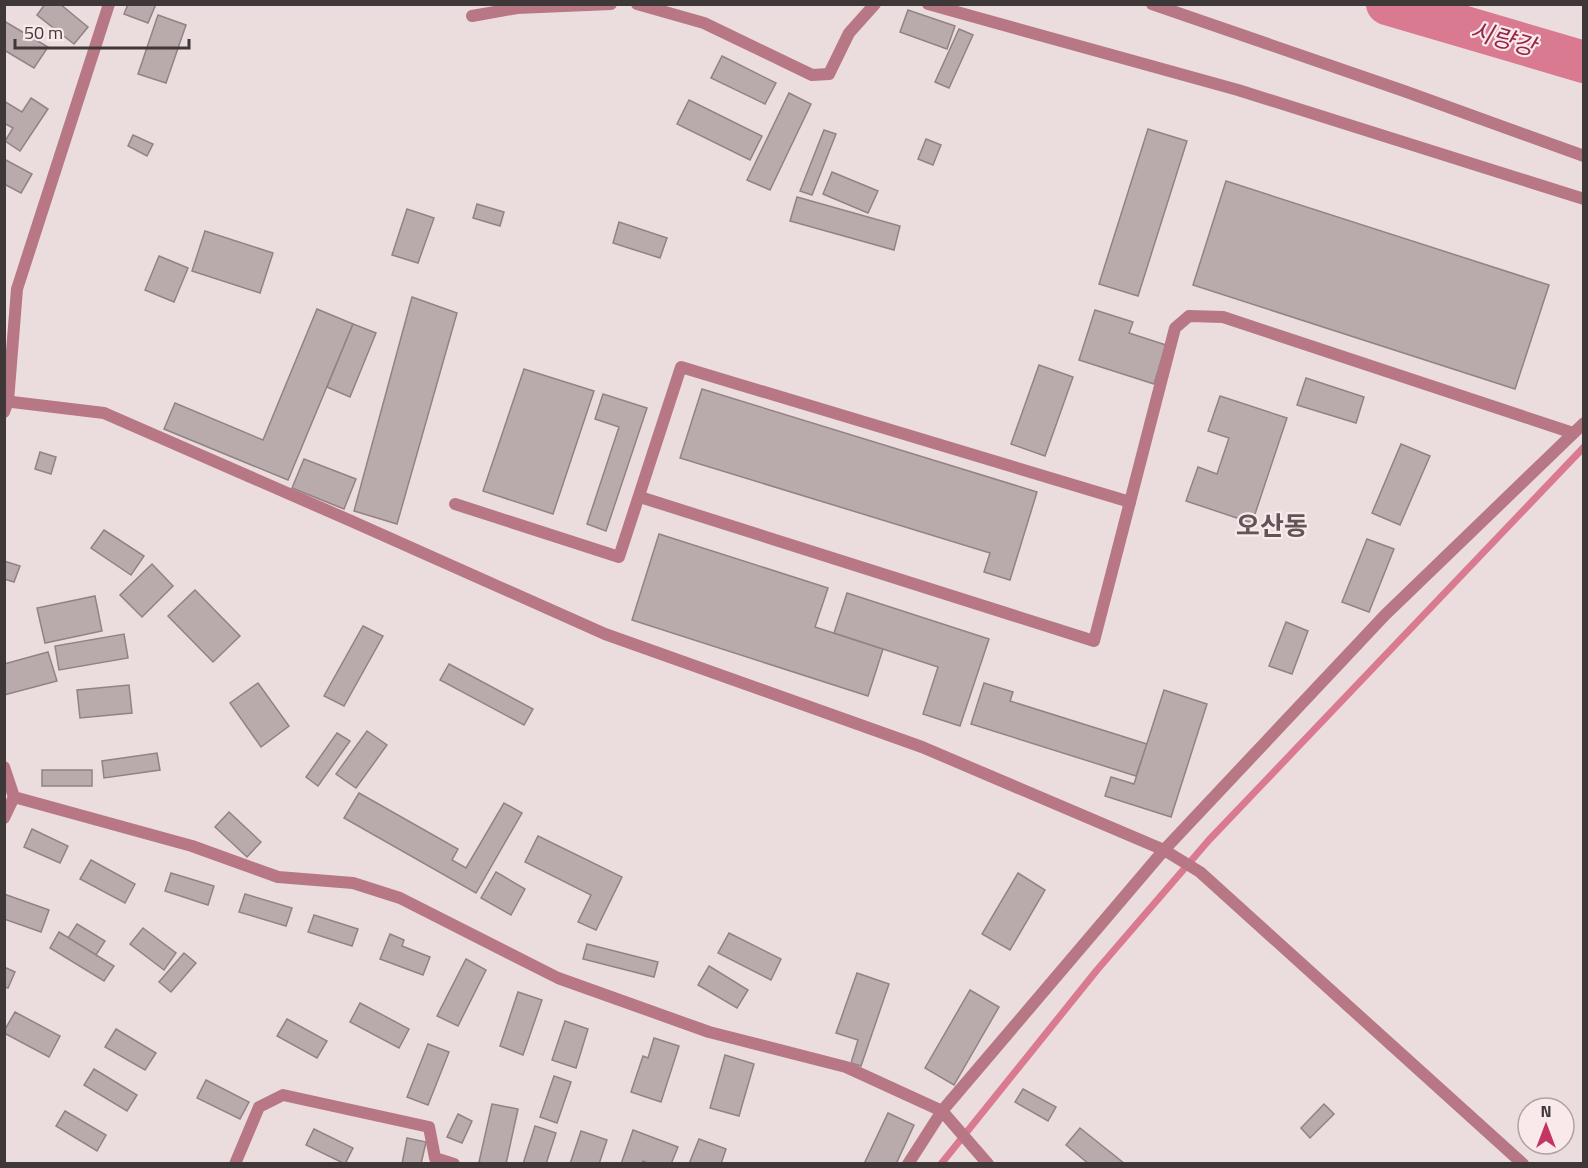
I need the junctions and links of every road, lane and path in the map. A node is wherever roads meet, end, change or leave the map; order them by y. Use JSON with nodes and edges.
{"nodes":[{"id":1,"x":109,"y":4,"type":"edge"},
{"id":2,"x":611,"y":4,"type":"edge"},
{"id":3,"x":638,"y":4,"type":"edge"},
{"id":4,"x":875,"y":4,"type":"edge"},
{"id":5,"x":928,"y":4,"type":"edge"},
{"id":6,"x":1152,"y":4,"type":"edge"},
{"id":7,"x":472,"y":16,"type":"dead end"},
{"id":8,"x":1584,"y":156,"type":"edge"},
{"id":9,"x":1584,"y":199,"type":"edge"},
{"id":10,"x":6,"y":404,"type":"edge"},
{"id":11,"x":1584,"y":423,"type":"edge"},
{"id":12,"x":1573,"y":433,"type":"junction"},
{"id":13,"x":640,"y":497,"type":"junction"},
{"id":14,"x":1130,"y":501,"type":"junction"},
{"id":15,"x":455,"y":504,"type":"dead end"},
{"id":16,"x":4,"y":767,"type":"edge"},
{"id":17,"x":14,"y":797,"type":"junction"},
{"id":18,"x":4,"y":818,"type":"edge"},
{"id":19,"x":1164,"y":850,"type":"junction"},
{"id":20,"x":942,"y":1111,"type":"junction"},
{"id":21,"x":235,"y":1164,"type":"edge"},
{"id":22,"x":454,"y":1164,"type":"edge"},
{"id":23,"x":908,"y":1164,"type":"edge"},
{"id":24,"x":988,"y":1164,"type":"edge"},
{"id":25,"x":1523,"y":1164,"type":"edge"}],
"edges":[{"from":1,"to":10,"type":"street"},
{"from":2,"to":7,"type":"street"},
{"from":3,"to":4,"type":"street"},
{"from":5,"to":9,"type":"street"},
{"from":6,"to":8,"type":"street"},
{"from":10,"to":19,"type":"street"},
{"from":11,"to":12,"type":"street"},
{"from":12,"to":14,"type":"street"},
{"from":12,"to":19,"type":"street"},
{"from":13,"to":14,"type":"street"},
{"from":13,"to":14,"type":"street"},
{"from":13,"to":15,"type":"street"},
{"from":16,"to":17,"type":"street"},
{"from":17,"to":18,"type":"street"},
{"from":17,"to":20,"type":"street"},
{"from":19,"to":20,"type":"street"},
{"from":19,"to":25,"type":"street"},
{"from":20,"to":23,"type":"street"},
{"from":20,"to":24,"type":"street"},
{"from":21,"to":22,"type":"street"}]}
